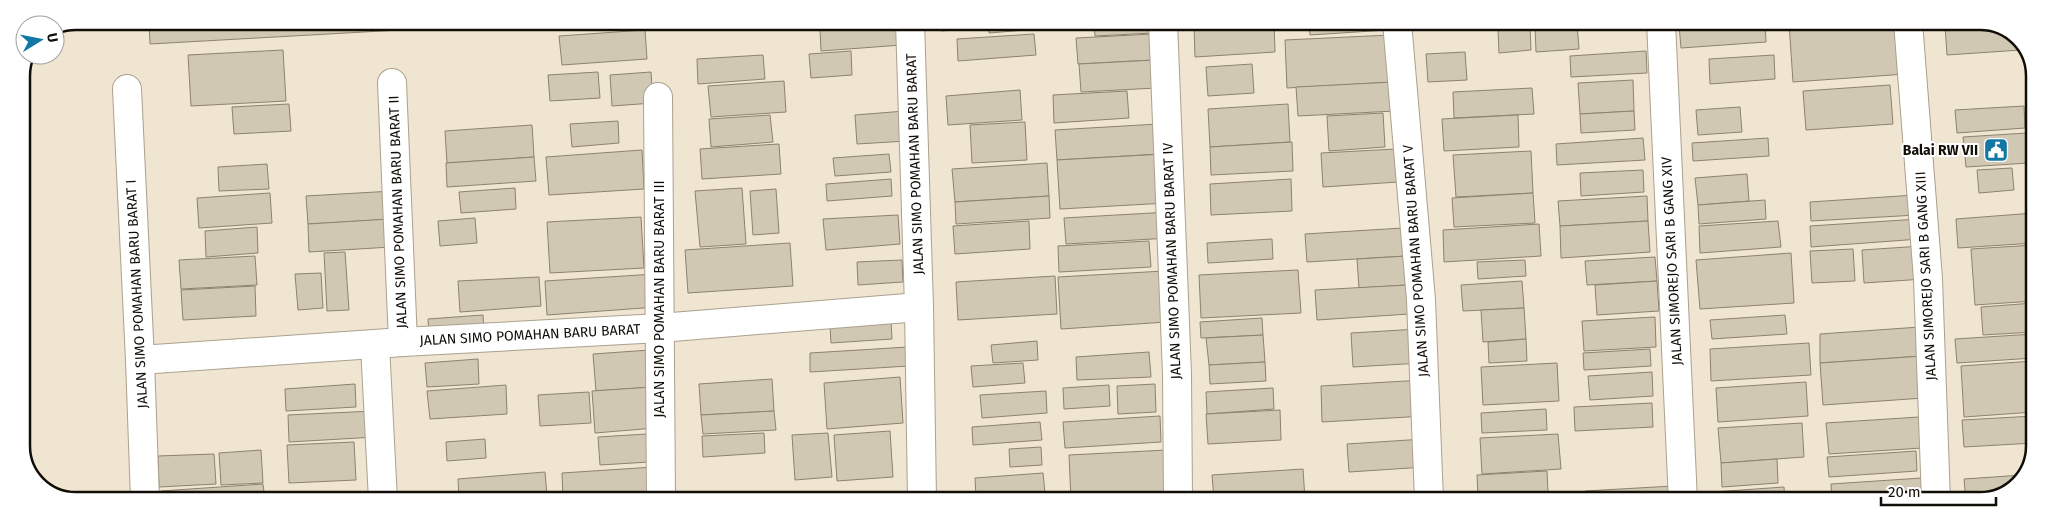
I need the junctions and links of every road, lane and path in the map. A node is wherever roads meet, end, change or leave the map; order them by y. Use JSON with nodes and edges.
{"nodes":[{"id":1,"x":910,"y":30,"type":"edge"},
{"id":2,"x":1163,"y":30,"type":"edge"},
{"id":3,"x":1398,"y":30,"type":"edge"},
{"id":4,"x":1661,"y":30,"type":"edge"},
{"id":5,"x":1909,"y":30,"type":"edge"},
{"id":6,"x":392,"y":82,"type":"dead end"},
{"id":7,"x":127,"y":89,"type":"dead end"},
{"id":8,"x":658,"y":98,"type":"dead end"},
{"id":9,"x":919,"y":307,"type":"junction"},
{"id":10,"x":660,"y":328,"type":"junction"},
{"id":11,"x":403,"y":342,"type":"junction"},
{"id":12,"x":375,"y":345,"type":"junction"},
{"id":13,"x":140,"y":360,"type":"junction"},
{"id":14,"x":145,"y":492,"type":"edge"},
{"id":15,"x":383,"y":492,"type":"edge"},
{"id":16,"x":661,"y":492,"type":"edge"},
{"id":17,"x":922,"y":492,"type":"edge"},
{"id":18,"x":1178,"y":492,"type":"edge"},
{"id":19,"x":1428,"y":492,"type":"edge"},
{"id":20,"x":1684,"y":492,"type":"edge"},
{"id":21,"x":1936,"y":492,"type":"edge"}],
"edges":[{"from":1,"to":9,"type":"street","name":"JALAN SIMO POMAHAN BARU BARAT"},
{"from":2,"to":18,"type":"street","name":"JALAN SIMO POMAHAN BARU BARAT IV"},
{"from":3,"to":19,"type":"street","name":"JALAN SIMO POMAHAN BARU BARAT V"},
{"from":4,"to":20,"type":"street","name":"JALAN SIMOREJO SARI B GANG XIV"},
{"from":5,"to":21,"type":"street","name":"JALAN SIMOREJO SARI B GANG XIII"},
{"from":6,"to":11,"type":"street","name":"JALAN SIMO POMAHAN BARU BARAT II"},
{"from":7,"to":13,"type":"street","name":"JALAN SIMO POMAHAN BARU BARAT I"},
{"from":8,"to":10,"type":"street","name":"JALAN SIMO POMAHAN BARU BARAT III"},
{"from":9,"to":10,"type":"street","name":"JALAN SIMO POMAHAN BARU BARAT"},
{"from":9,"to":17,"type":"street","name":"JALAN SIMO POMAHAN BARU BARAT"},
{"from":10,"to":11,"type":"street","name":"JALAN SIMO POMAHAN BARU BARAT"},
{"from":10,"to":16,"type":"street","name":"JALAN SIMO POMAHAN BARU BARAT III"},
{"from":11,"to":12,"type":"street","name":"JALAN SIMO POMAHAN BARU BARAT"},
{"from":12,"to":13,"type":"street","name":"JALAN SIMO POMAHAN BARU BARAT"},
{"from":12,"to":15,"type":"street"},
{"from":13,"to":14,"type":"street","name":"JALAN SIMO POMAHAN BARU BARAT I"}]}
